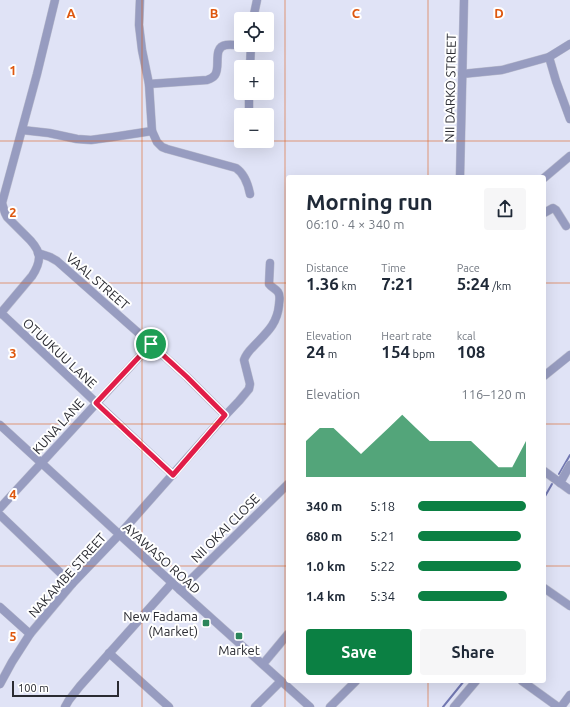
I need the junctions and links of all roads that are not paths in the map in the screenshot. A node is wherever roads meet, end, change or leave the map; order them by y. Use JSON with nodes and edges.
{"nodes":[{"id":1,"x":55,"y":0,"type":"edge"},
{"id":2,"x":140,"y":0,"type":"edge"},
{"id":3,"x":257,"y":0,"type":"edge"},
{"id":4,"x":464,"y":0,"type":"edge"},
{"id":5,"x":254,"y":12,"type":"edge"},
{"id":6,"x":570,"y":44,"type":"edge"},
{"id":7,"x":234,"y":45,"type":"edge"},
{"id":8,"x":549,"y":57,"type":"junction"},
{"id":9,"x":462,"y":74,"type":"junction"},
{"id":10,"x":149,"y":84,"type":"junction"},
{"id":11,"x":568,"y":108,"type":"edge"},
{"id":12,"x":570,"y":118,"type":"edge"},
{"id":13,"x":22,"y":130,"type":"junction"},
{"id":14,"x":152,"y":131,"type":"junction"},
{"id":15,"x":570,"y":156,"type":"edge"},
{"id":16,"x":460,"y":175,"type":"edge"},
{"id":17,"x":546,"y":176,"type":"edge"},
{"id":18,"x":250,"y":194,"type":"dead end"},
{"id":19,"x":546,"y":212,"type":"edge"},
{"id":20,"x":2,"y":213,"type":"edge"},
{"id":21,"x":566,"y":226,"type":"dead end"},
{"id":22,"x":38,"y":253,"type":"junction"},
{"id":23,"x":270,"y":263,"type":"dead end"},
{"id":24,"x":0,"y":314,"type":"edge"},
{"id":25,"x":151,"y":344,"type":"junction"},
{"id":26,"x":570,"y":355,"type":"edge"},
{"id":27,"x":546,"y":374,"type":"edge"},
{"id":28,"x":96,"y":403,"type":"junction"},
{"id":29,"x":225,"y":415,"type":"junction"},
{"id":30,"x":0,"y":425,"type":"edge"},
{"id":31,"x":41,"y":463,"type":"junction"},
{"id":32,"x":570,"y":465,"type":"edge"},
{"id":33,"x":547,"y":473,"type":"edge"},
{"id":34,"x":173,"y":475,"type":"junction"},
{"id":35,"x":559,"y":482,"type":"junction"},
{"id":36,"x":286,"y":486,"type":"edge"},
{"id":37,"x":570,"y":490,"type":"edge"},
{"id":38,"x":0,"y":508,"type":"edge"},
{"id":39,"x":0,"y":515,"type":"edge"},
{"id":40,"x":119,"y":535,"type":"junction"},
{"id":41,"x":172,"y":583,"type":"junction"},
{"id":42,"x":72,"y":584,"type":"junction"},
{"id":43,"x":546,"y":589,"type":"edge"},
{"id":44,"x":180,"y":590,"type":"junction"},
{"id":45,"x":570,"y":606,"type":"edge"},
{"id":46,"x":0,"y":607,"type":"edge"},
{"id":47,"x":30,"y":634,"type":"junction"},
{"id":48,"x":286,"y":636,"type":"edge"},
{"id":49,"x":109,"y":653,"type":"junction"},
{"id":50,"x":263,"y":664,"type":"junction"},
{"id":51,"x":281,"y":681,"type":"junction"},
{"id":52,"x":354,"y":683,"type":"edge"},
{"id":53,"x":474,"y":683,"type":"edge"},
{"id":54,"x":525,"y":683,"type":"edge"},
{"id":55,"x":0,"y":684,"type":"edge"},
{"id":56,"x":570,"y":695,"type":"edge"},
{"id":57,"x":64,"y":707,"type":"edge"},
{"id":58,"x":169,"y":707,"type":"edge"},
{"id":59,"x":255,"y":707,"type":"edge"},
{"id":60,"x":310,"y":707,"type":"edge"},
{"id":61,"x":330,"y":707,"type":"edge"},
{"id":62,"x":454,"y":707,"type":"edge"},
{"id":63,"x":558,"y":707,"type":"edge"},
{"id":64,"x":561,"y":707,"type":"edge"}],
"edges":[{"from":1,"to":13,"type":"street"},
{"from":2,"to":10,"type":"street"},
{"from":3,"to":5,"type":"street"},
{"from":4,"to":9,"type":"street","name":"NII DARKO STREET"},
{"from":6,"to":8,"type":"street"},
{"from":7,"to":10,"type":"street"},
{"from":8,"to":9,"type":"street"},
{"from":8,"to":11,"type":"street"},
{"from":9,"to":16,"type":"street","name":"NII DARKO STREET"},
{"from":10,"to":14,"type":"street"},
{"from":11,"to":12,"type":"street"},
{"from":13,"to":14,"type":"street"},
{"from":13,"to":20,"type":"street"},
{"from":14,"to":18,"type":"street"},
{"from":15,"to":17,"type":"street"},
{"from":19,"to":21,"type":"street"},
{"from":20,"to":22,"type":"street"},
{"from":22,"to":24,"type":"street"},
{"from":22,"to":25,"type":"street","name":"VAAL STREET"},
{"from":23,"to":29,"type":"street","name":"NAKAMBE STREET"},
{"from":24,"to":28,"type":"street","name":"OTUUKUU LANE"},
{"from":25,"to":28,"type":"street","name":"KUNA LANE"},
{"from":25,"to":29,"type":"street","name":"VAAL STREET"},
{"from":26,"to":27,"type":"street"},
{"from":28,"to":31,"type":"street","name":"KUNA LANE"},
{"from":28,"to":34,"type":"street","name":"OTUUKUU LANE"},
{"from":29,"to":34,"type":"street","name":"NAKAMBE STREET"},
{"from":30,"to":31,"type":"street","name":"AYAWASO ROAD"},
{"from":31,"to":38,"type":"street","name":"KUNA LANE"},
{"from":31,"to":40,"type":"street","name":"AYAWASO ROAD"},
{"from":32,"to":35,"type":"street"},
{"from":33,"to":35,"type":"street"},
{"from":34,"to":40,"type":"street","name":"NAKAMBE STREET"},
{"from":35,"to":37,"type":"street"},
{"from":36,"to":44,"type":"street","name":"NII OKAI CLOSE"},
{"from":39,"to":42,"type":"street"},
{"from":40,"to":41,"type":"street","name":"AYAWASO ROAD"},
{"from":40,"to":42,"type":"street","name":"NAKAMBE STREET"},
{"from":41,"to":44,"type":"street","name":"AYAWASO ROAD"},
{"from":41,"to":49,"type":"street"},
{"from":42,"to":47,"type":"street","name":"NAKAMBE STREET"},
{"from":43,"to":45,"type":"street"},
{"from":44,"to":50,"type":"street","name":"AYAWASO ROAD"},
{"from":46,"to":47,"type":"street"},
{"from":47,"to":55,"type":"street","name":"NAKAMBE STREET"},
{"from":48,"to":50,"type":"street"},
{"from":49,"to":57,"type":"street"},
{"from":49,"to":58,"type":"street"},
{"from":50,"to":51,"type":"street","name":"AYAWASO ROAD"},
{"from":51,"to":59,"type":"street"},
{"from":51,"to":60,"type":"street","name":"AYAWASO ROAD"},
{"from":52,"to":61,"type":"street"},
{"from":53,"to":62,"type":"street"},
{"from":54,"to":63,"type":"street"},
{"from":56,"to":64,"type":"street"}]}
